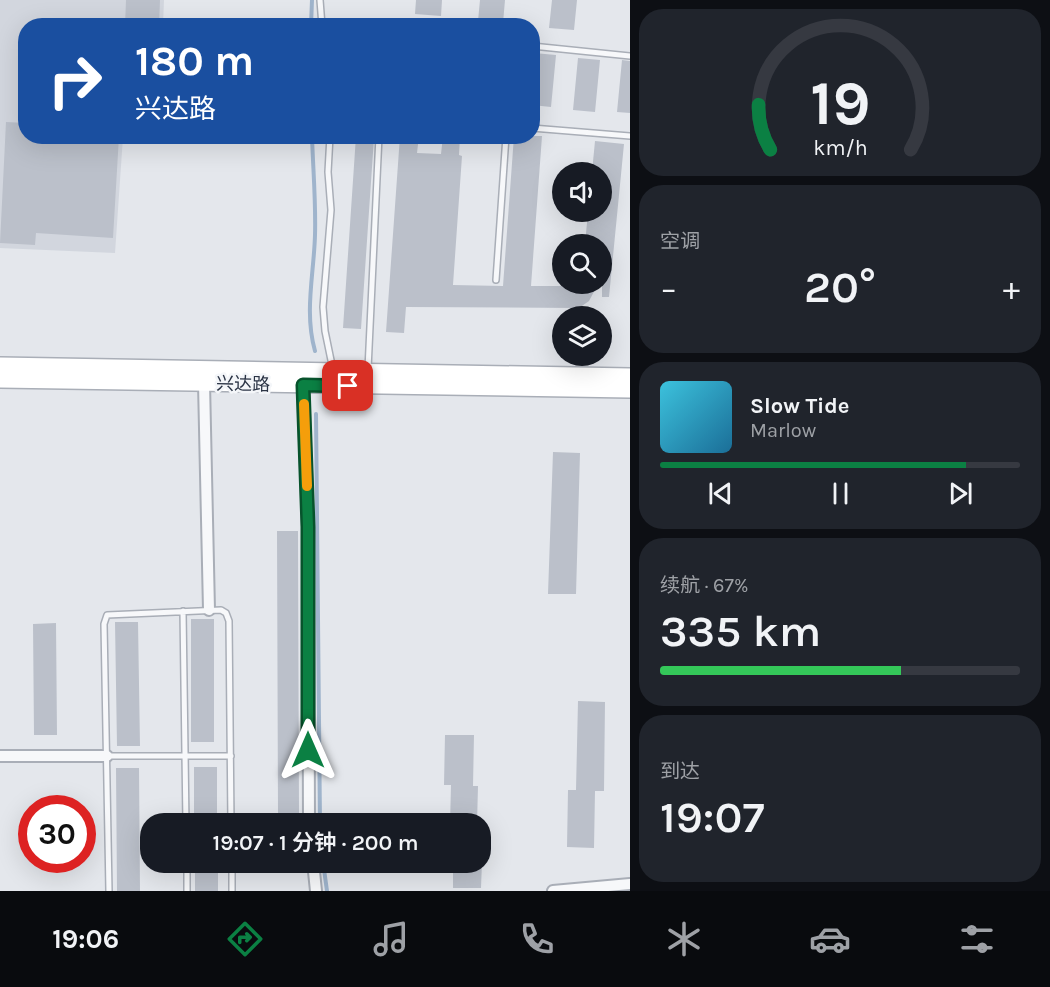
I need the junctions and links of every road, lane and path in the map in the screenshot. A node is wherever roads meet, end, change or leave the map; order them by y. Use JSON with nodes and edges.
{"nodes":[{"id":1,"x":320,"y":0,"type":"edge"},
{"id":2,"x":321,"y":18,"type":"edge"},
{"id":3,"x":540,"y":47,"type":"edge"},
{"id":4,"x":630,"y":56,"type":"edge"},
{"id":5,"x":540,"y":129,"type":"edge"},
{"id":6,"x":630,"y":136,"type":"edge"},
{"id":7,"x":327,"y":144,"type":"edge"},
{"id":8,"x":329,"y":144,"type":"edge"},
{"id":9,"x":379,"y":144,"type":"edge"},
{"id":10,"x":505,"y":144,"type":"edge"},
{"id":11,"x":328,"y":162,"type":"junction"},
{"id":12,"x":496,"y":280,"type":"dead end"},
{"id":13,"x":0,"y":365,"type":"edge"},
{"id":14,"x":333,"y":371,"type":"junction"},
{"id":15,"x":368,"y":371,"type":"junction"},
{"id":16,"x":630,"y":376,"type":"edge"},
{"id":17,"x":0,"y":380,"type":"edge"},
{"id":18,"x":204,"y":383,"type":"junction"},
{"id":19,"x":303,"y":385,"type":"junction"},
{"id":20,"x":630,"y":390,"type":"edge"},
{"id":21,"x":209,"y":610,"type":"junction"},
{"id":22,"x":183,"y":611,"type":"junction"},
{"id":23,"x":0,"y":756,"type":"edge"},
{"id":24,"x":106,"y":756,"type":"junction"},
{"id":25,"x":185,"y":756,"type":"junction"},
{"id":26,"x":231,"y":756,"type":"junction"},
{"id":27,"x":186,"y":813,"type":"edge"},
{"id":28,"x":231,"y":813,"type":"edge"},
{"id":29,"x":309,"y":813,"type":"edge"},
{"id":30,"x":187,"y":873,"type":"edge"},
{"id":31,"x":232,"y":873,"type":"edge"},
{"id":32,"x":314,"y":873,"type":"edge"},
{"id":33,"x":630,"y":884,"type":"edge"},
{"id":34,"x":109,"y":891,"type":"edge"},
{"id":35,"x":187,"y":891,"type":"edge"},
{"id":36,"x":232,"y":891,"type":"edge"},
{"id":37,"x":316,"y":891,"type":"edge"},
{"id":38,"x":553,"y":891,"type":"edge"}],
"edges":[{"from":1,"to":2,"type":"lane"},
{"from":3,"to":4,"type":"lane"},
{"from":5,"to":6,"type":"lane"},
{"from":7,"to":11,"type":"lane"},
{"from":8,"to":11,"type":"lane"},
{"from":9,"to":15,"type":"lane"},
{"from":10,"to":12,"type":"lane"},
{"from":11,"to":14,"type":"lane"},
{"from":13,"to":14,"type":"main road","name":"兴达路"},
{"from":14,"to":15,"type":"main road","name":"兴达路"},
{"from":15,"to":16,"type":"main road","name":"兴达路"},
{"from":17,"to":18,"type":"main road","name":"兴达路"},
{"from":18,"to":19,"type":"main road","name":"兴达路"},
{"from":18,"to":21,"type":"street"},
{"from":19,"to":20,"type":"main road","name":"兴达路"},
{"from":19,"to":29,"type":"street"},
{"from":21,"to":22,"type":"lane"},
{"from":21,"to":26,"type":"lane"},
{"from":22,"to":24,"type":"lane"},
{"from":22,"to":25,"type":"lane"},
{"from":23,"to":24,"type":"street"},
{"from":24,"to":25,"type":"lane"},
{"from":24,"to":34,"type":"lane"},
{"from":25,"to":26,"type":"lane"},
{"from":25,"to":27,"type":"lane"},
{"from":26,"to":28,"type":"lane"},
{"from":30,"to":35,"type":"lane"},
{"from":31,"to":36,"type":"lane"},
{"from":32,"to":37,"type":"street"},
{"from":33,"to":38,"type":"street"}]}
